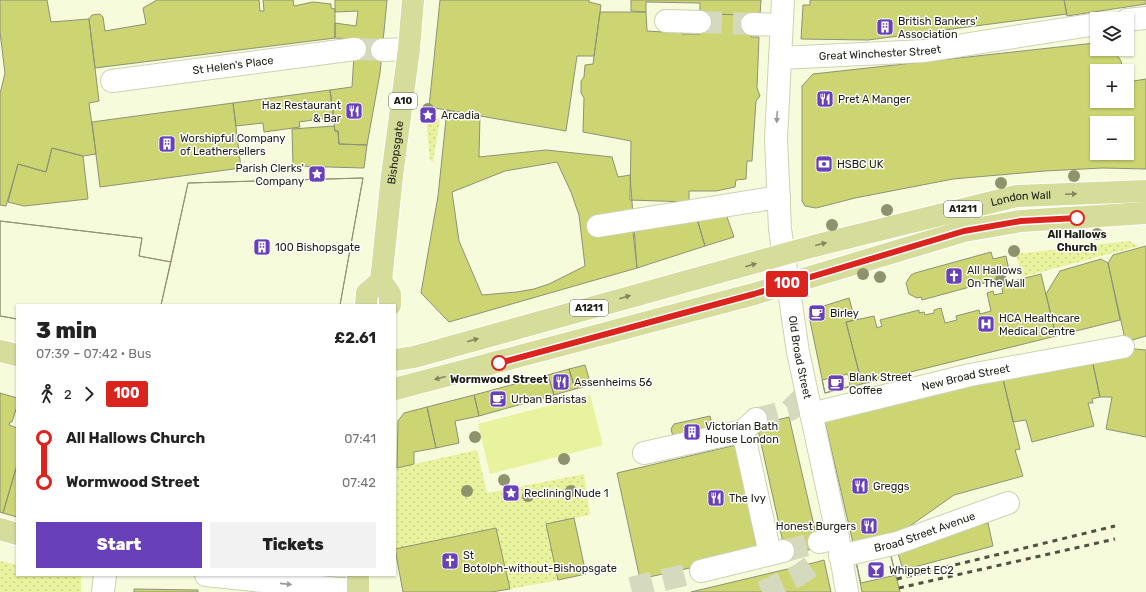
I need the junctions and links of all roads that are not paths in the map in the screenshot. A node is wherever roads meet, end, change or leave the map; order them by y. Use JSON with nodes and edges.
{"nodes":[{"id":1,"x":413,"y":0,"type":"edge"},
{"id":2,"x":783,"y":0,"type":"edge"},
{"id":3,"x":1146,"y":18,"type":"edge"},
{"id":4,"x":1134,"y":19,"type":"edge"},
{"id":5,"x":666,"y":21,"type":"dead end"},
{"id":6,"x":700,"y":22,"type":"tunnel mouth"},
{"id":7,"x":752,"y":24,"type":"tunnel mouth"},
{"id":8,"x":781,"y":25,"type":"junction"},
{"id":9,"x":1090,"y":25,"type":"edge"},
{"id":10,"x":355,"y":49,"type":"tunnel mouth"},
{"id":11,"x":409,"y":49,"type":"junction"},
{"id":12,"x":382,"y":50,"type":"tunnel mouth"},
{"id":13,"x":780,"y":58,"type":"junction"},
{"id":14,"x":112,"y":81,"type":"dead end"},
{"id":15,"x":1146,"y":191,"type":"edge"},
{"id":16,"x":779,"y":197,"type":"junction"},
{"id":17,"x":1146,"y":214,"type":"edge"},
{"id":18,"x":598,"y":226,"type":"dead end"},
{"id":19,"x":783,"y":255,"type":"junction"},
{"id":20,"x":381,"y":281,"type":"junction"},
{"id":21,"x":788,"y":283,"type":"junction"},
{"id":22,"x":366,"y":304,"type":"edge"},
{"id":23,"x":390,"y":304,"type":"edge"},
{"id":24,"x":1123,"y":347,"type":"dead end"},
{"id":25,"x":0,"y":351,"type":"edge"},
{"id":26,"x":16,"y":355,"type":"edge"},
{"id":27,"x":396,"y":360,"type":"edge"},
{"id":28,"x":396,"y":389,"type":"edge"},
{"id":29,"x":811,"y":414,"type":"junction"},
{"id":30,"x":644,"y":453,"type":"dead end"},
{"id":31,"x":1008,"y":503,"type":"dead end"},
{"id":32,"x":0,"y":529,"type":"edge"},
{"id":33,"x":16,"y":534,"type":"edge"},
{"id":34,"x":832,"y":546,"type":"junction"},
{"id":35,"x":701,"y":571,"type":"tunnel mouth"},
{"id":36,"x":105,"y":576,"type":"edge"},
{"id":37,"x":215,"y":576,"type":"edge"},
{"id":38,"x":358,"y":585,"type":"edge"},
{"id":39,"x":103,"y":592,"type":"edge"},
{"id":40,"x":847,"y":592,"type":"edge"}],
"edges":[{"from":1,"to":11,"type":"main road","name":"Bishopsgate","number":"A10"},
{"from":2,"to":8,"type":"street","name":"Old Broad Street"},
{"from":3,"to":4,"type":"street"},
{"from":5,"to":6,"type":"street"},
{"from":7,"to":8,"type":"street"},
{"from":8,"to":13,"type":"street","name":"Old Broad Street"},
{"from":9,"to":13,"type":"street","name":"Great Winchester Street"},
{"from":10,"to":14,"type":"street","name":"St Helen's Place"},
{"from":11,"to":12,"type":"street"},
{"from":11,"to":20,"type":"main road","name":"Bishopsgate","number":"A10"},
{"from":13,"to":16,"type":"street","name":"Old Broad Street","one_way":true},
{"from":19,"to":15,"type":"main road","name":"London Wall","number":"A1211","one_way":true},
{"from":16,"to":18,"type":"street"},
{"from":16,"to":19,"type":"street","name":"Old Broad Street"},
{"from":17,"to":21,"type":"main road","name":"London Wall","number":"A1211"},
{"from":19,"to":21,"type":"street","name":"Old Broad Street"},
{"from":27,"to":19,"type":"main road","number":"A1211","one_way":true},
{"from":20,"to":22,"type":"main road"},
{"from":20,"to":23,"type":"main road"},
{"from":21,"to":28,"type":"main road","number":"A1211","one_way":true},
{"from":21,"to":29,"type":"street","name":"Old Broad Street"},
{"from":24,"to":29,"type":"street","name":"New Broad Street"},
{"from":25,"to":26,"type":"main road"},
{"from":29,"to":34,"type":"street","name":"Old Broad Street"},
{"from":30,"to":35,"type":"street"},
{"from":31,"to":34,"type":"street","name":"Broad Street Avenue"},
{"from":32,"to":33,"type":"main road"},
{"from":34,"to":40,"type":"street","name":"Old Broad Street"},
{"from":36,"to":39,"type":"street"},
{"from":37,"to":38,"type":"street","one_way":true}]}
